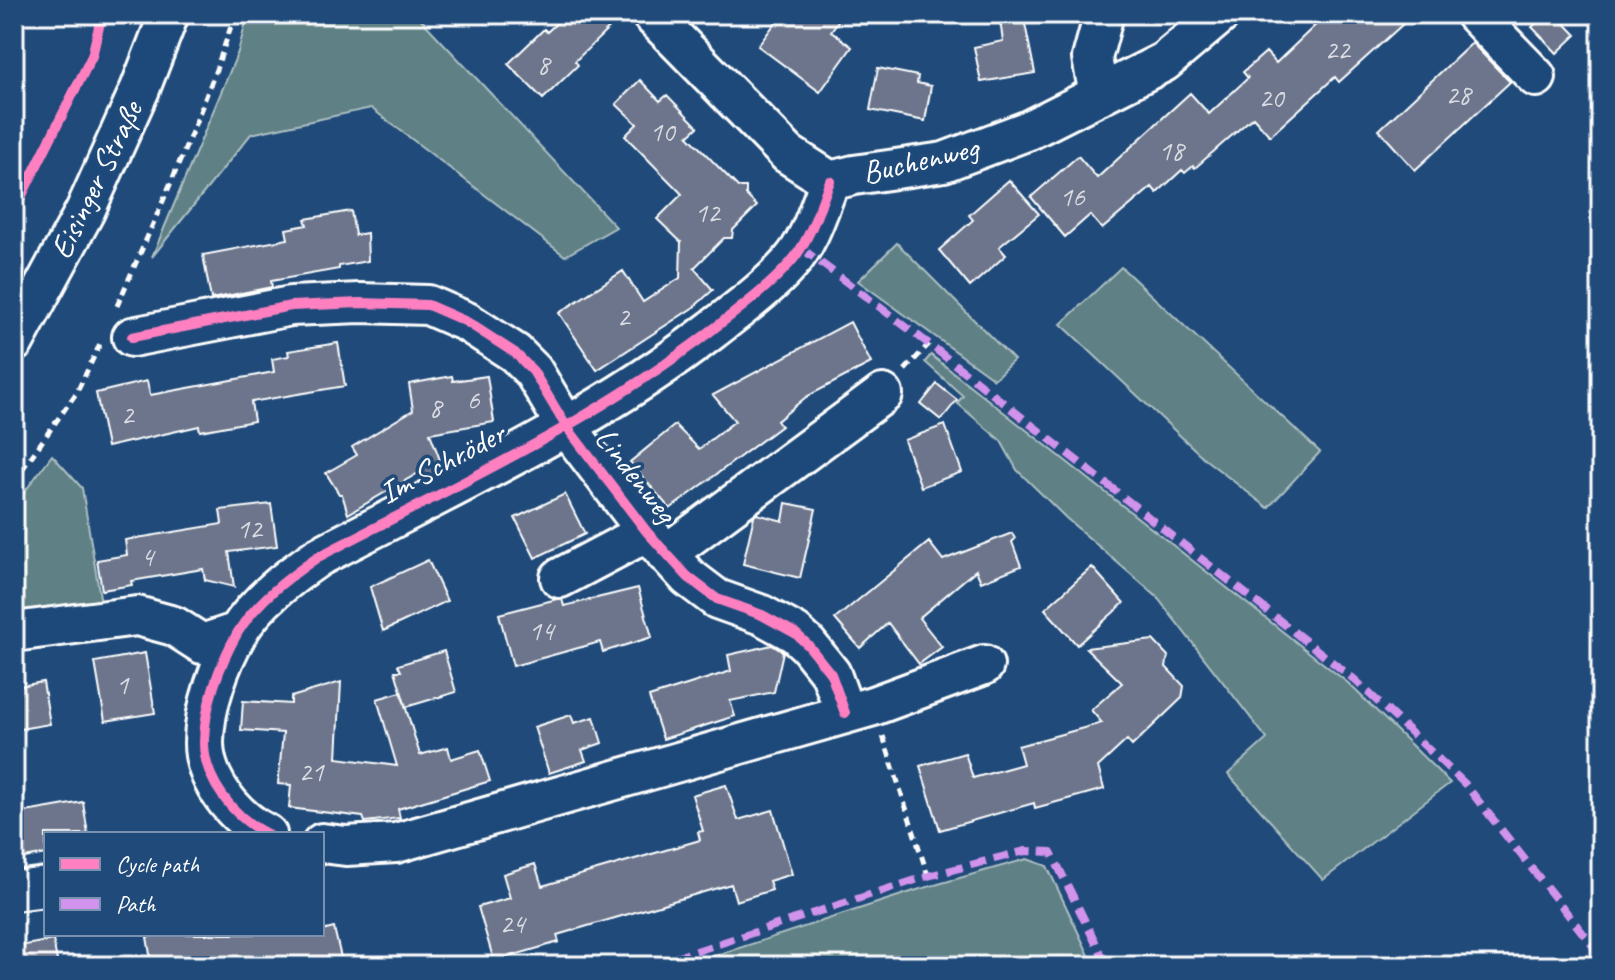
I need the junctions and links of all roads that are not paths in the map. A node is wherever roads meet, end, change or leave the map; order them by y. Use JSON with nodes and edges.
{"nodes":[{"id":1,"x":169,"y":14,"type":"edge"},
{"id":2,"x":1104,"y":14,"type":"edge"},
{"id":3,"x":1221,"y":14,"type":"edge"},
{"id":4,"x":1475,"y":14,"type":"edge"},
{"id":5,"x":673,"y":22,"type":"edge"},
{"id":6,"x":1536,"y":77,"type":"dead end"},
{"id":7,"x":1099,"y":95,"type":"junction"},
{"id":8,"x":830,"y":181,"type":"junction"},
{"id":9,"x":116,"y":331,"type":"road end"},
{"id":10,"x":14,"y":342,"type":"edge"},
{"id":11,"x":883,"y":394,"type":"dead end"},
{"id":12,"x":566,"y":426,"type":"junction"},
{"id":13,"x":656,"y":543,"type":"junction"},
{"id":14,"x":560,"y":578,"type":"dead end"},
{"id":15,"x":14,"y":632,"type":"edge"},
{"id":16,"x":238,"y":632,"type":"junction"},
{"id":17,"x":984,"y":665,"type":"dead end"},
{"id":18,"x":859,"y":709,"type":"junction"},
{"id":19,"x":256,"y":832,"type":"edge"},
{"id":20,"x":324,"y":843,"type":"edge"},
{"id":21,"x":44,"y":887,"type":"edge"},
{"id":22,"x":14,"y":891,"type":"edge"}],
"edges":[{"from":1,"to":10,"type":"street","name":"Eisinger Straße"},
{"from":2,"to":7,"type":"street"},
{"from":3,"to":7,"type":"street","name":"Buchenweg"},
{"from":4,"to":6,"type":"street"},
{"from":5,"to":8,"type":"street","name":"Buchenweg"},
{"from":7,"to":8,"type":"street","name":"Buchenweg"},
{"from":8,"to":12,"type":"street","name":"Im Schröder"},
{"from":9,"to":12,"type":"street","name":"Lindenweg"},
{"from":11,"to":13,"type":"street","name":"Lindenweg"},
{"from":12,"to":13,"type":"street","name":"Lindenweg"},
{"from":12,"to":16,"type":"street","name":"Im Schröder"},
{"from":13,"to":14,"type":"street","name":"Lindenweg"},
{"from":13,"to":18,"type":"street","name":"Lindenweg"},
{"from":15,"to":16,"type":"street"},
{"from":16,"to":19,"type":"street","name":"Im Schröder"},
{"from":17,"to":18,"type":"street"},
{"from":18,"to":20,"type":"street"},
{"from":21,"to":22,"type":"street"}]}
